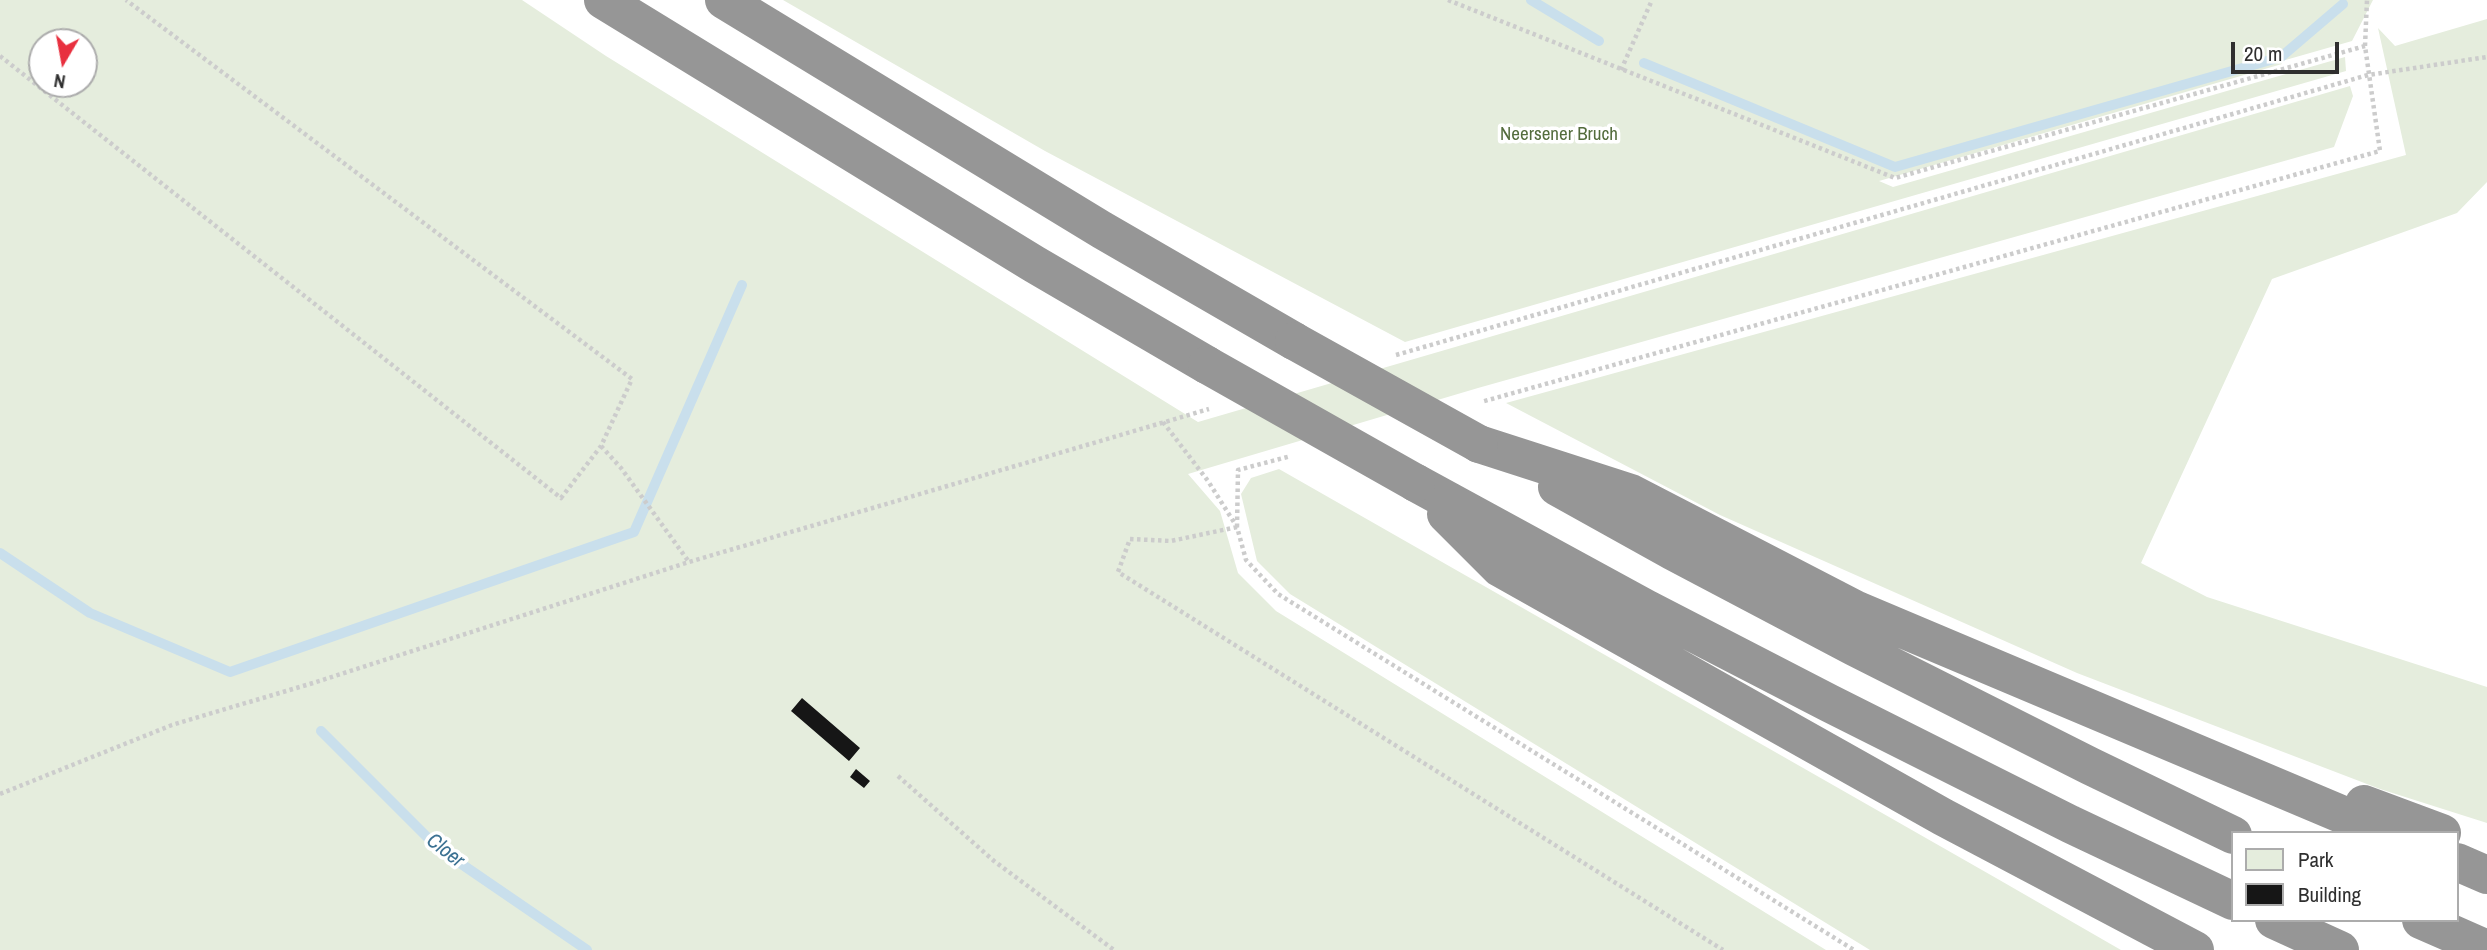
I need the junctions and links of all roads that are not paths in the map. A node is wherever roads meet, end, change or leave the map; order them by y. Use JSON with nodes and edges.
{"nodes":[{"id":1,"x":603,"y":0,"type":"edge"},
{"id":2,"x":724,"y":0,"type":"edge"},
{"id":3,"x":1479,"y":444,"type":"junction"},
{"id":4,"x":1416,"y":483,"type":"junction"},
{"id":5,"x":2049,"y":692,"type":"junction"},
{"id":6,"x":2381,"y":831,"type":"edge"},
{"id":7,"x":2436,"y":831,"type":"edge"},
{"id":8,"x":2232,"y":835,"type":"edge"},
{"id":9,"x":2459,"y":839,"type":"edge"},
{"id":10,"x":2487,"y":848,"type":"edge"},
{"id":11,"x":2459,"y":863,"type":"edge"},
{"id":12,"x":2487,"y":875,"type":"edge"},
{"id":13,"x":2060,"y":880,"type":"junction"},
{"id":14,"x":2232,"y":901,"type":"edge"},
{"id":15,"x":2278,"y":922,"type":"edge"},
{"id":16,"x":2426,"y":922,"type":"edge"},
{"id":17,"x":2487,"y":949,"type":"edge"},
{"id":18,"x":2159,"y":950,"type":"edge"},
{"id":19,"x":2195,"y":950,"type":"edge"},
{"id":20,"x":2340,"y":950,"type":"edge"}],
"edges":[{"from":1,"to":4,"type":"highway","bridge":true},
{"from":2,"to":3,"type":"highway","bridge":true},
{"from":3,"to":5,"type":"highway"},
{"from":3,"to":8,"type":"highway"},
{"from":4,"to":13,"type":"highway"},
{"from":4,"to":14,"type":"highway"},
{"from":5,"to":6,"type":"highway"},
{"from":5,"to":7,"type":"highway"},
{"from":9,"to":10,"type":"highway"},
{"from":11,"to":12,"type":"highway"},
{"from":13,"to":18,"type":"highway"},
{"from":13,"to":19,"type":"highway"},
{"from":15,"to":20,"type":"highway"},
{"from":16,"to":17,"type":"highway"}]}
